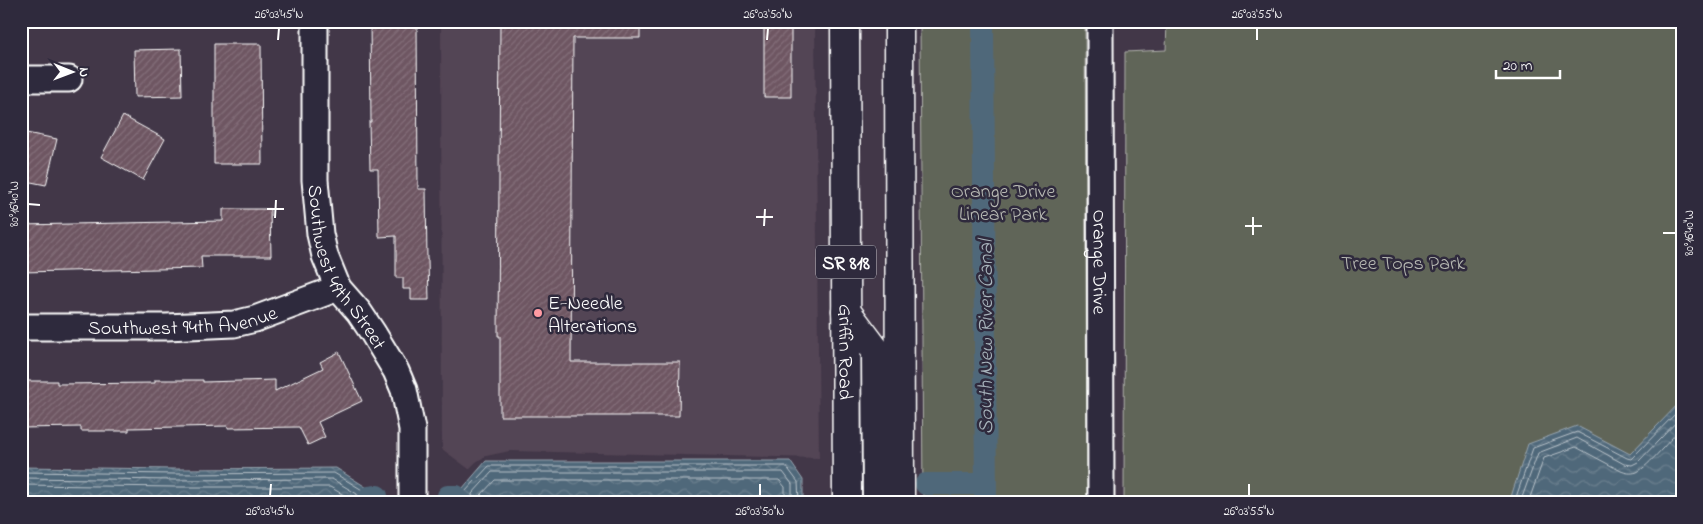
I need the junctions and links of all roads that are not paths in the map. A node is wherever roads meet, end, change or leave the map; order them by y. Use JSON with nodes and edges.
{"nodes":[{"id":1,"x":315,"y":21,"type":"edge"},
{"id":2,"x":845,"y":21,"type":"edge"},
{"id":3,"x":898,"y":21,"type":"edge"},
{"id":4,"x":1100,"y":21,"type":"edge"},
{"id":5,"x":21,"y":79,"type":"edge"},
{"id":6,"x":69,"y":79,"type":"dead end"},
{"id":7,"x":338,"y":288,"type":"junction"},
{"id":8,"x":846,"y":311,"type":"junction"},
{"id":9,"x":21,"y":327,"type":"edge"},
{"id":10,"x":412,"y":503,"type":"edge"},
{"id":11,"x":847,"y":503,"type":"edge"},
{"id":12,"x":877,"y":503,"type":"edge"},
{"id":13,"x":900,"y":503,"type":"edge"},
{"id":14,"x":1101,"y":503,"type":"edge"}],
"edges":[{"from":1,"to":7,"type":"street","name":"Southwest 49th Street"},
{"from":2,"to":8,"type":"main road","name":"Griffin Road","number":"SR 818"},
{"from":3,"to":13,"type":"main road","number":"SR 818"},
{"from":4,"to":14,"type":"street","name":"Orange Drive"},
{"from":5,"to":6,"type":"street"},
{"from":7,"to":9,"type":"street","name":"Southwest 94th Avenue"},
{"from":7,"to":10,"type":"street","name":"Southwest 49th Street"},
{"from":8,"to":11,"type":"main road","name":"Griffin Road","number":"SR 818"},
{"from":8,"to":12,"type":"main road"}]}
